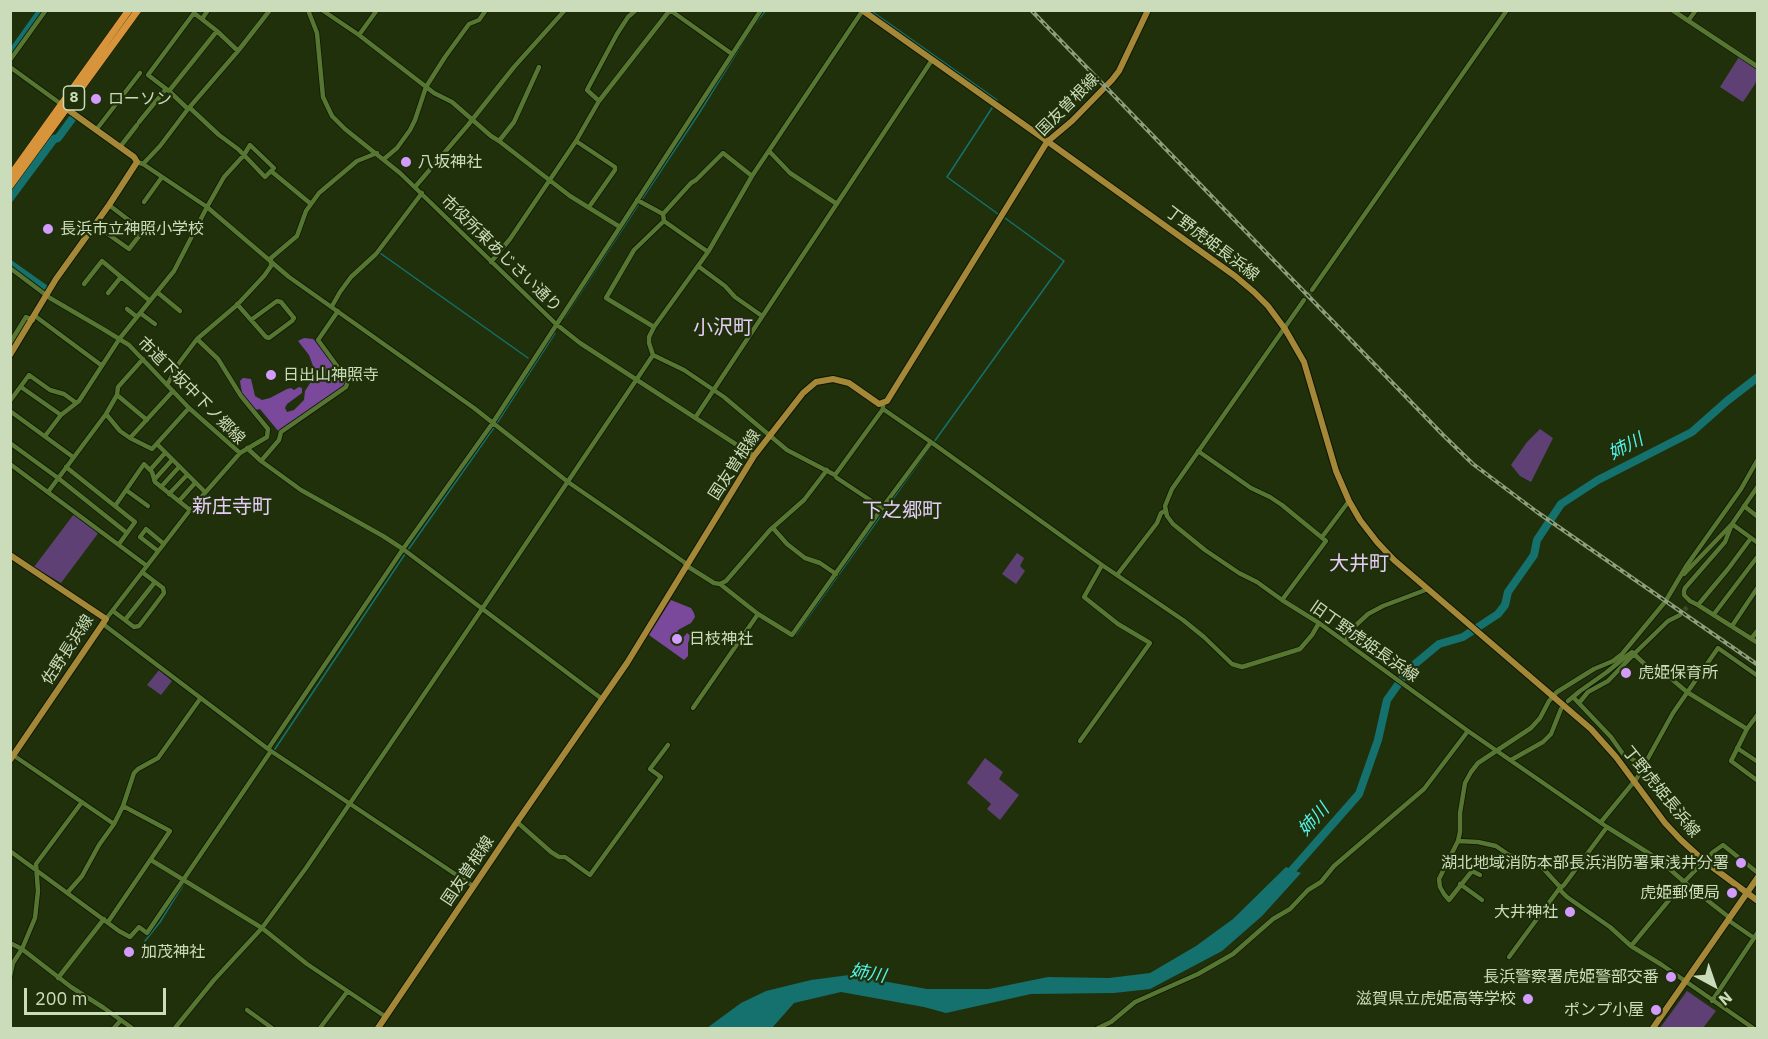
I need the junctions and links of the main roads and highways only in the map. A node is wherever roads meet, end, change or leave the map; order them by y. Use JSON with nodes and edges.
{"nodes":[{"id":1,"x":129,"y":10,"type":"edge"},
{"id":2,"x":138,"y":10,"type":"edge"},
{"id":3,"x":1148,"y":10,"type":"edge"},
{"id":4,"x":862,"y":11,"type":"edge"},
{"id":5,"x":64,"y":107,"type":"junction"},
{"id":6,"x":1047,"y":142,"type":"junction"},
{"id":7,"x":10,"y":176,"type":"edge"},
{"id":8,"x":10,"y":186,"type":"edge"},
{"id":9,"x":10,"y":355,"type":"edge"},
{"id":10,"x":10,"y":555,"type":"edge"},
{"id":11,"x":12,"y":756,"type":"edge"},
{"id":12,"x":1758,"y":877,"type":"edge"},
{"id":13,"x":1747,"y":893,"type":"junction"},
{"id":14,"x":1758,"y":901,"type":"edge"},
{"id":15,"x":378,"y":1029,"type":"edge"},
{"id":16,"x":1653,"y":1029,"type":"edge"}],
"edges":[{"from":1,"to":5,"type":"highway","number":"8"},
{"from":2,"to":5,"type":"highway","number":"8"},
{"from":3,"to":6,"type":"main road","name":"国友曽根線"},
{"from":4,"to":6,"type":"main road","name":"丁野虎姫長浜線"},
{"from":5,"to":7,"type":"highway","number":"8"},
{"from":5,"to":8,"type":"highway","number":"8"},
{"from":5,"to":9,"type":"main road"},
{"from":6,"to":13,"type":"main road","name":"丁野虎姫長浜線"},
{"from":6,"to":15,"type":"main road","name":"国友曽根線"},
{"from":10,"to":11,"type":"main road","name":"佐野長浜線"},
{"from":12,"to":13,"type":"main road"},
{"from":13,"to":14,"type":"main road","name":"丁野虎姫長浜線"},
{"from":13,"to":16,"type":"main road"}]}
